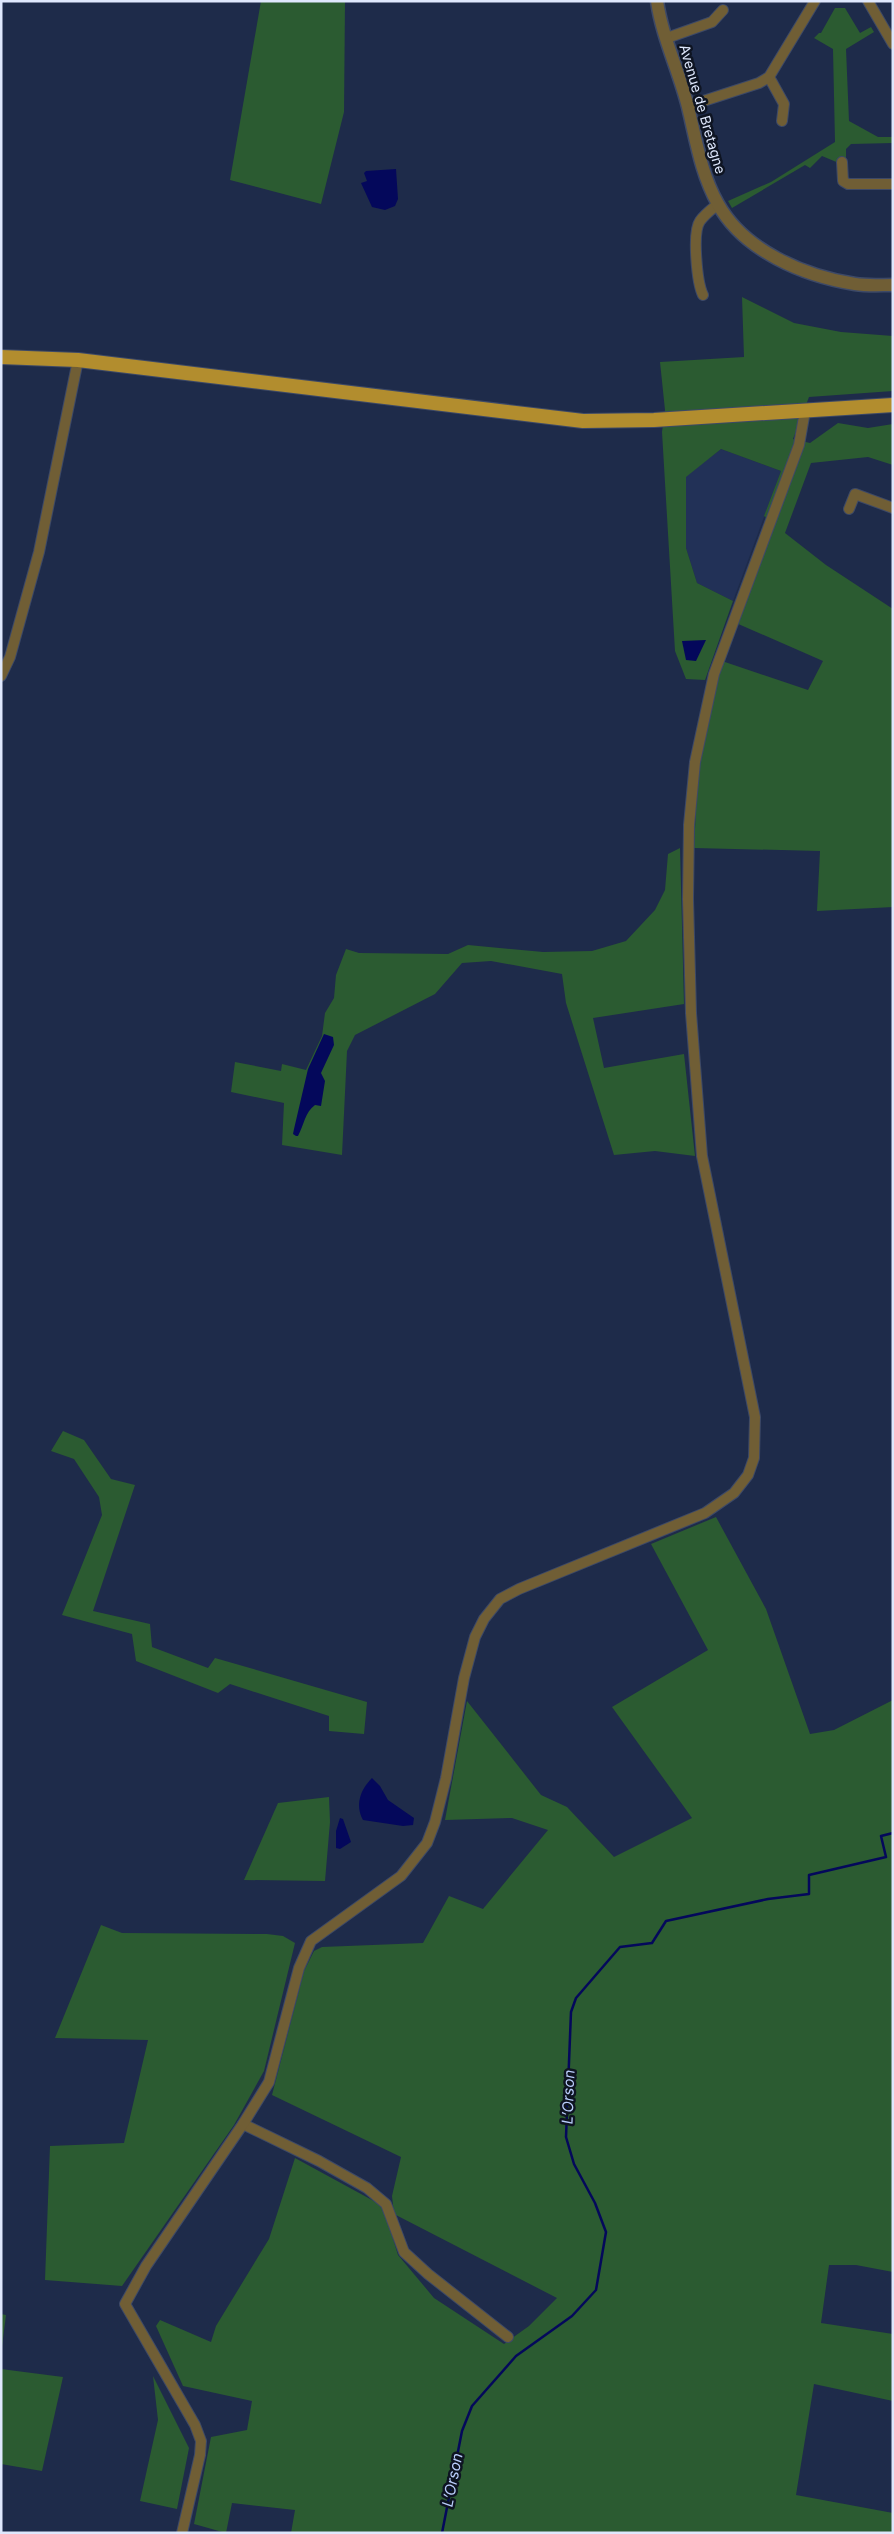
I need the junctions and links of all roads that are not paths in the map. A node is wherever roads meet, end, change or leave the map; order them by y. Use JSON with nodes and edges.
{"nodes":[{"id":1,"x":657,"y":1,"type":"edge"},
{"id":2,"x":815,"y":1,"type":"edge"},
{"id":3,"x":868,"y":1,"type":"edge"},
{"id":4,"x":723,"y":10,"type":"dead end"},
{"id":5,"x":666,"y":38,"type":"junction"},
{"id":6,"x":893,"y":44,"type":"edge"},
{"id":7,"x":769,"y":77,"type":"junction"},
{"id":8,"x":688,"y":106,"type":"junction"},
{"id":9,"x":782,"y":121,"type":"dead end"},
{"id":10,"x":842,"y":162,"type":"dead end"},
{"id":11,"x":893,"y":184,"type":"edge"},
{"id":12,"x":718,"y":204,"type":"junction"},
{"id":13,"x":893,"y":285,"type":"edge"},
{"id":14,"x":703,"y":295,"type":"dead end"},
{"id":15,"x":1,"y":357,"type":"edge"},
{"id":16,"x":78,"y":360,"type":"junction"},
{"id":17,"x":893,"y":405,"type":"edge"},
{"id":18,"x":805,"y":411,"type":"junction"},
{"id":19,"x":893,"y":508,"type":"edge"},
{"id":20,"x":849,"y":509,"type":"dead end"},
{"id":21,"x":1,"y":676,"type":"edge"},
{"id":22,"x":243,"y":2124,"type":"junction"},
{"id":23,"x":508,"y":2337,"type":"dead end"},
{"id":24,"x":182,"y":2533,"type":"edge"}],
"edges":[{"from":1,"to":5,"type":"street","name":"Avenue de Bretagne"},
{"from":2,"to":7,"type":"street"},
{"from":3,"to":6,"type":"street"},
{"from":4,"to":5,"type":"street"},
{"from":5,"to":8,"type":"street","name":"Avenue de Bretagne"},
{"from":7,"to":8,"type":"street"},
{"from":7,"to":9,"type":"street"},
{"from":8,"to":12,"type":"street","name":"Avenue de Bretagne"},
{"from":10,"to":11,"type":"street"},
{"from":12,"to":13,"type":"street","name":"Avenue de Bretagne"},
{"from":12,"to":14,"type":"street"},
{"from":15,"to":16,"type":"main road"},
{"from":16,"to":18,"type":"main road"},
{"from":16,"to":21,"type":"street"},
{"from":17,"to":18,"type":"main road"},
{"from":18,"to":22,"type":"street"},
{"from":19,"to":20,"type":"street"},
{"from":22,"to":23,"type":"street"},
{"from":22,"to":24,"type":"street"}]}
